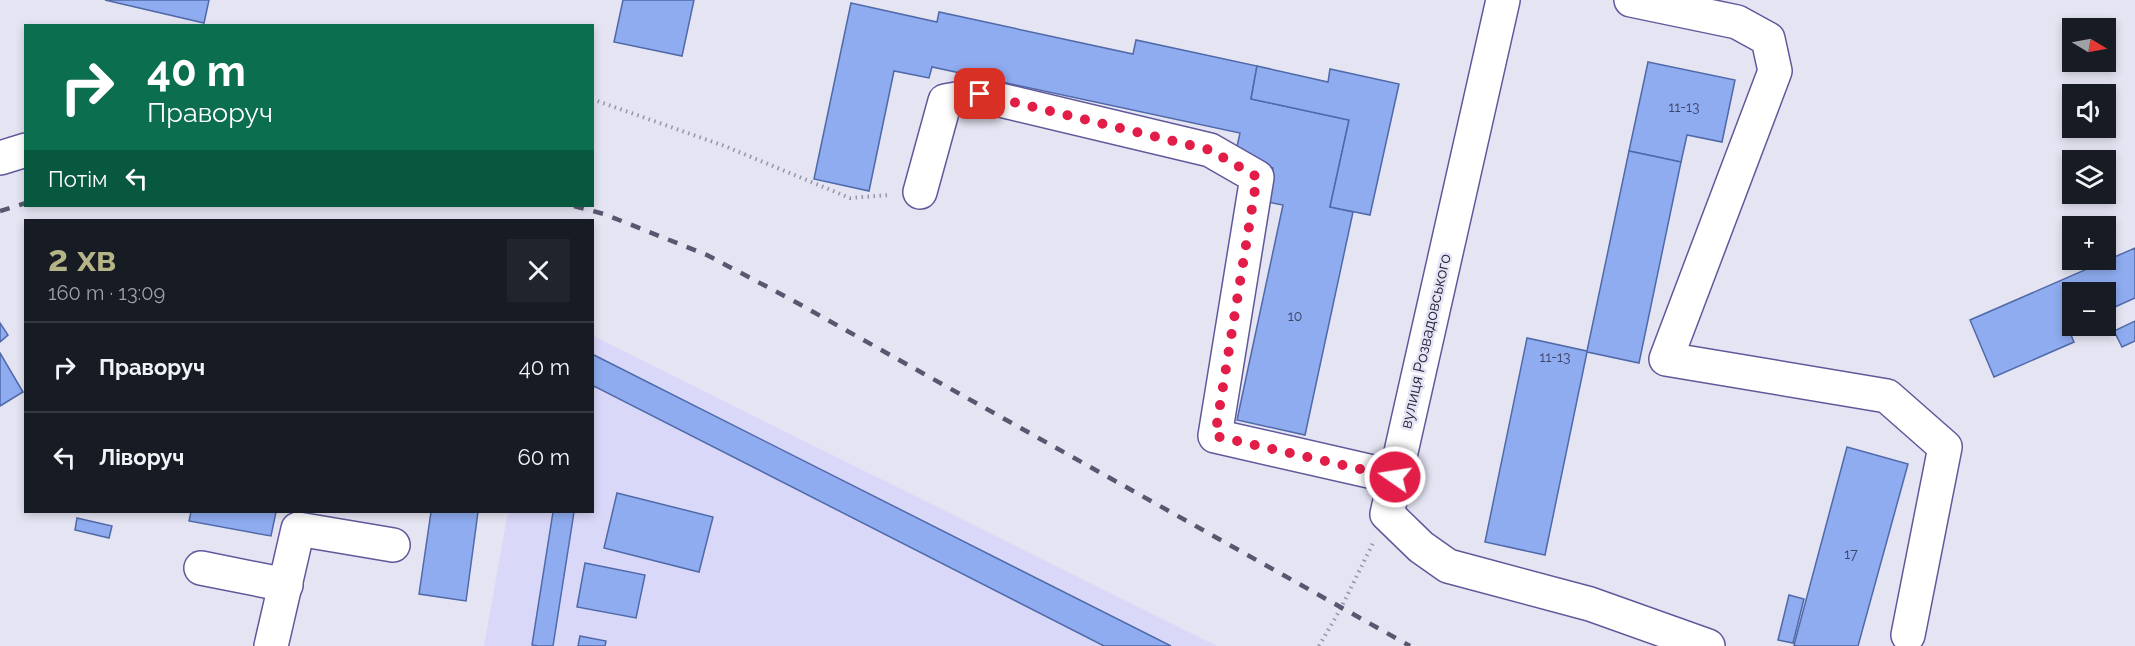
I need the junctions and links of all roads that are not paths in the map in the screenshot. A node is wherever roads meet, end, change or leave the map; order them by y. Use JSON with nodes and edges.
{"nodes":[{"id":1,"x":1503,"y":0,"type":"edge"},
{"id":2,"x":1631,"y":0,"type":"edge"},
{"id":3,"x":24,"y":151,"type":"edge"},
{"id":4,"x":0,"y":158,"type":"edge"},
{"id":5,"x":920,"y":192,"type":"road end"},
{"id":6,"x":1395,"y":477,"type":"junction"},
{"id":7,"x":393,"y":545,"type":"dead end"},
{"id":8,"x":201,"y":567,"type":"dead end"},
{"id":9,"x":286,"y":585,"type":"junction"},
{"id":10,"x":1908,"y":635,"type":"dead end"},
{"id":11,"x":271,"y":646,"type":"edge"},
{"id":12,"x":1708,"y":646,"type":"edge"}],
"edges":[{"from":1,"to":6,"type":"street","name":"вулиця Розвадовського"},
{"from":2,"to":10,"type":"street"},
{"from":3,"to":4,"type":"street"},
{"from":5,"to":6,"type":"street"},
{"from":6,"to":12,"type":"street","name":"вулиця Розвадовського"},
{"from":7,"to":9,"type":"street"},
{"from":8,"to":9,"type":"street"},
{"from":9,"to":11,"type":"street"}]}
